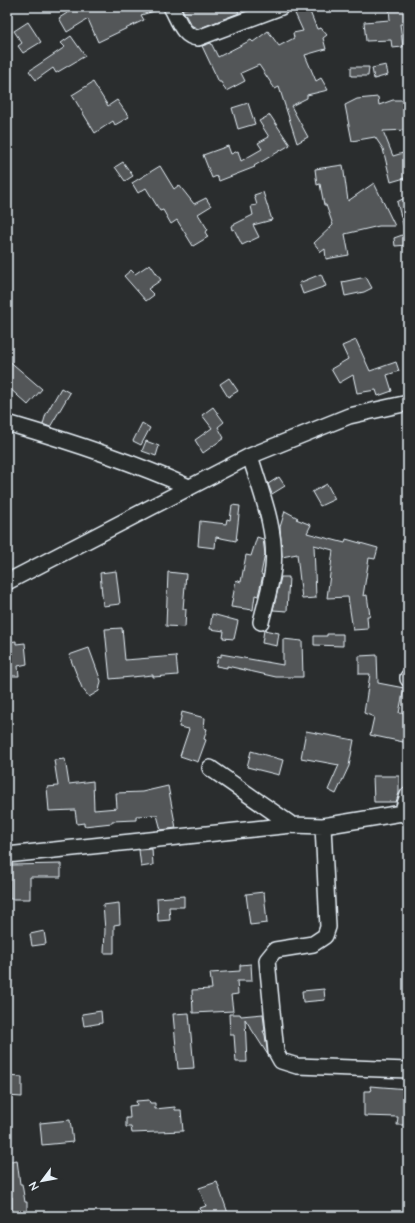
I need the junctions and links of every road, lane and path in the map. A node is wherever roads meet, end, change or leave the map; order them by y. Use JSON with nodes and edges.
{"nodes":[{"id":1,"x":171,"y":7,"type":"edge"},
{"id":2,"x":281,"y":7,"type":"edge"},
{"id":3,"x":408,"y":403,"type":"edge"},
{"id":4,"x":7,"y":423,"type":"edge"},
{"id":5,"x":250,"y":456,"type":"junction"},
{"id":6,"x":189,"y":487,"type":"junction"},
{"id":7,"x":7,"y":582,"type":"edge"},
{"id":8,"x":261,"y":622,"type":"dead end"},
{"id":9,"x":210,"y":768,"type":"dead end"},
{"id":10,"x":408,"y":795,"type":"edge"},
{"id":11,"x":405,"y":815,"type":"edge"},
{"id":12,"x":292,"y":824,"type":"junction"},
{"id":13,"x":323,"y":826,"type":"junction"},
{"id":14,"x":7,"y":855,"type":"edge"},
{"id":15,"x":408,"y":1070,"type":"edge"}],
"edges":[{"from":1,"to":2,"type":"street"},
{"from":3,"to":5,"type":"street"},
{"from":4,"to":6,"type":"street"},
{"from":5,"to":6,"type":"street"},
{"from":5,"to":8,"type":"street"},
{"from":6,"to":7,"type":"street"},
{"from":9,"to":12,"type":"street"},
{"from":10,"to":11,"type":"street"},
{"from":11,"to":13,"type":"street"},
{"from":12,"to":13,"type":"street"},
{"from":12,"to":14,"type":"street"},
{"from":13,"to":15,"type":"street"}]}
